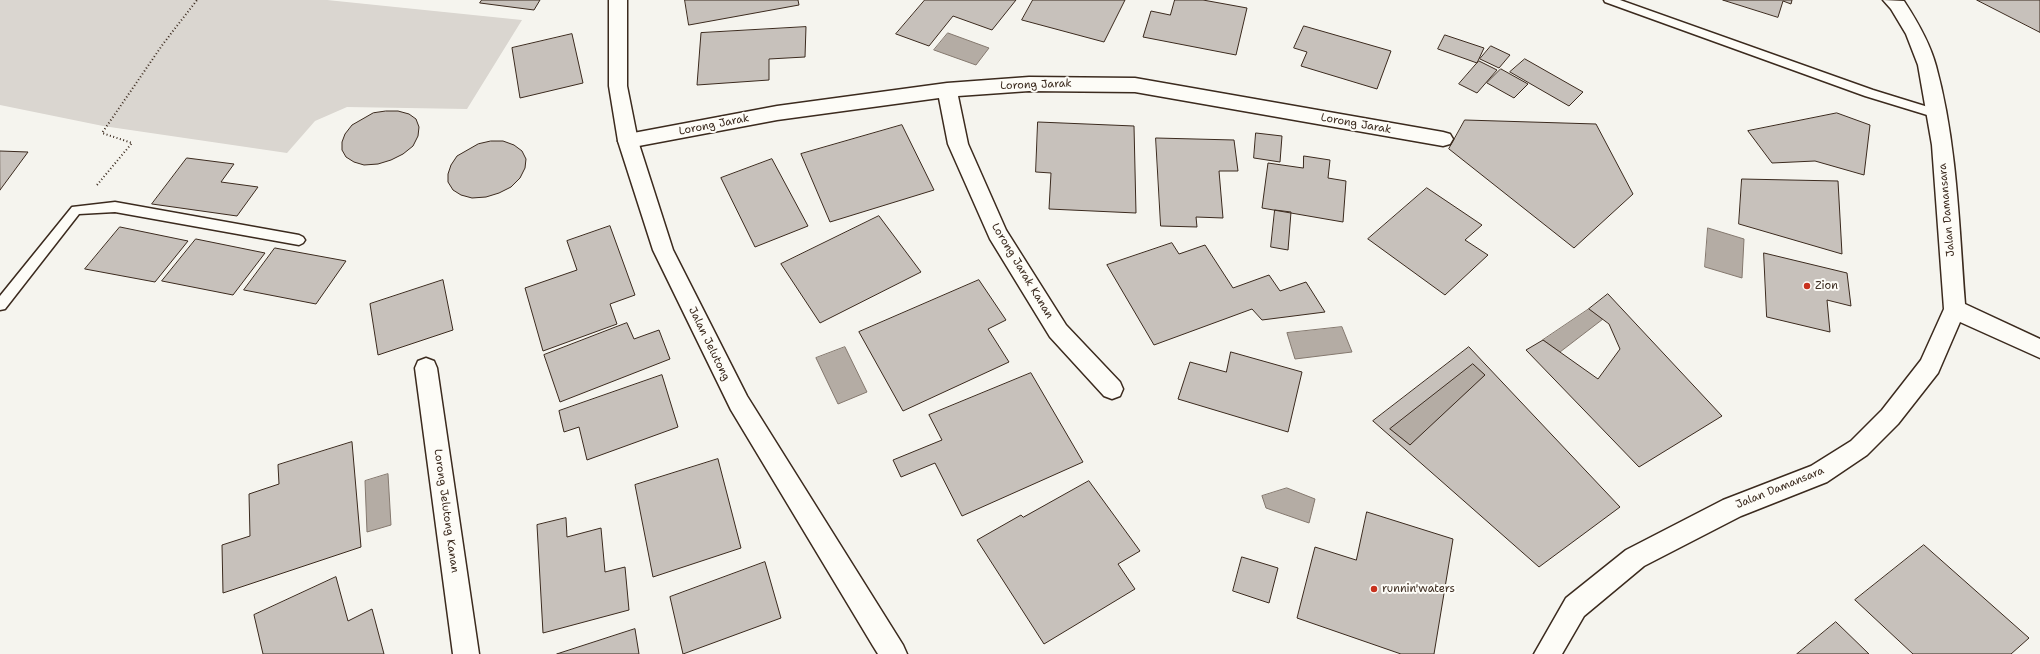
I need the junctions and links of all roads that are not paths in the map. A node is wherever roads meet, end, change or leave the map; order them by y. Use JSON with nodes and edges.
{"nodes":[{"id":1,"x":618,"y":0,"type":"edge"},
{"id":2,"x":1609,"y":0,"type":"edge"},
{"id":3,"x":1892,"y":0,"type":"edge"},
{"id":4,"x":946,"y":90,"type":"junction"},
{"id":5,"x":1937,"y":114,"type":"junction"},
{"id":6,"x":1443,"y":139,"type":"dead end"},
{"id":7,"x":628,"y":141,"type":"junction"},
{"id":8,"x":299,"y":240,"type":"dead end"},
{"id":9,"x":0,"y":305,"type":"edge"},
{"id":10,"x":1955,"y":309,"type":"junction"},
{"id":11,"x":2040,"y":349,"type":"edge"},
{"id":12,"x":426,"y":368,"type":"dead end"},
{"id":13,"x":1112,"y":389,"type":"dead end"},
{"id":14,"x":466,"y":654,"type":"edge"},
{"id":15,"x":894,"y":654,"type":"edge"},
{"id":16,"x":1547,"y":654,"type":"edge"}],
"edges":[{"from":1,"to":7,"type":"street","name":"Jalan Jelutong"},
{"from":2,"to":5,"type":"lane"},
{"from":3,"to":5,"type":"street","name":"Jalan Damansara"},
{"from":4,"to":6,"type":"street","name":"Lorong Jarak"},
{"from":4,"to":7,"type":"street","name":"Lorong Jarak"},
{"from":4,"to":13,"type":"street","name":"Lorong Jarak Kanan"},
{"from":5,"to":10,"type":"street","name":"Jalan Damansara"},
{"from":7,"to":15,"type":"street","name":"Jalan Jelutong"},
{"from":8,"to":9,"type":"lane"},
{"from":10,"to":11,"type":"street"},
{"from":10,"to":16,"type":"street","name":"Jalan Damansara"},
{"from":12,"to":14,"type":"street","name":"Lorong Jelutong Kanan"}]}
